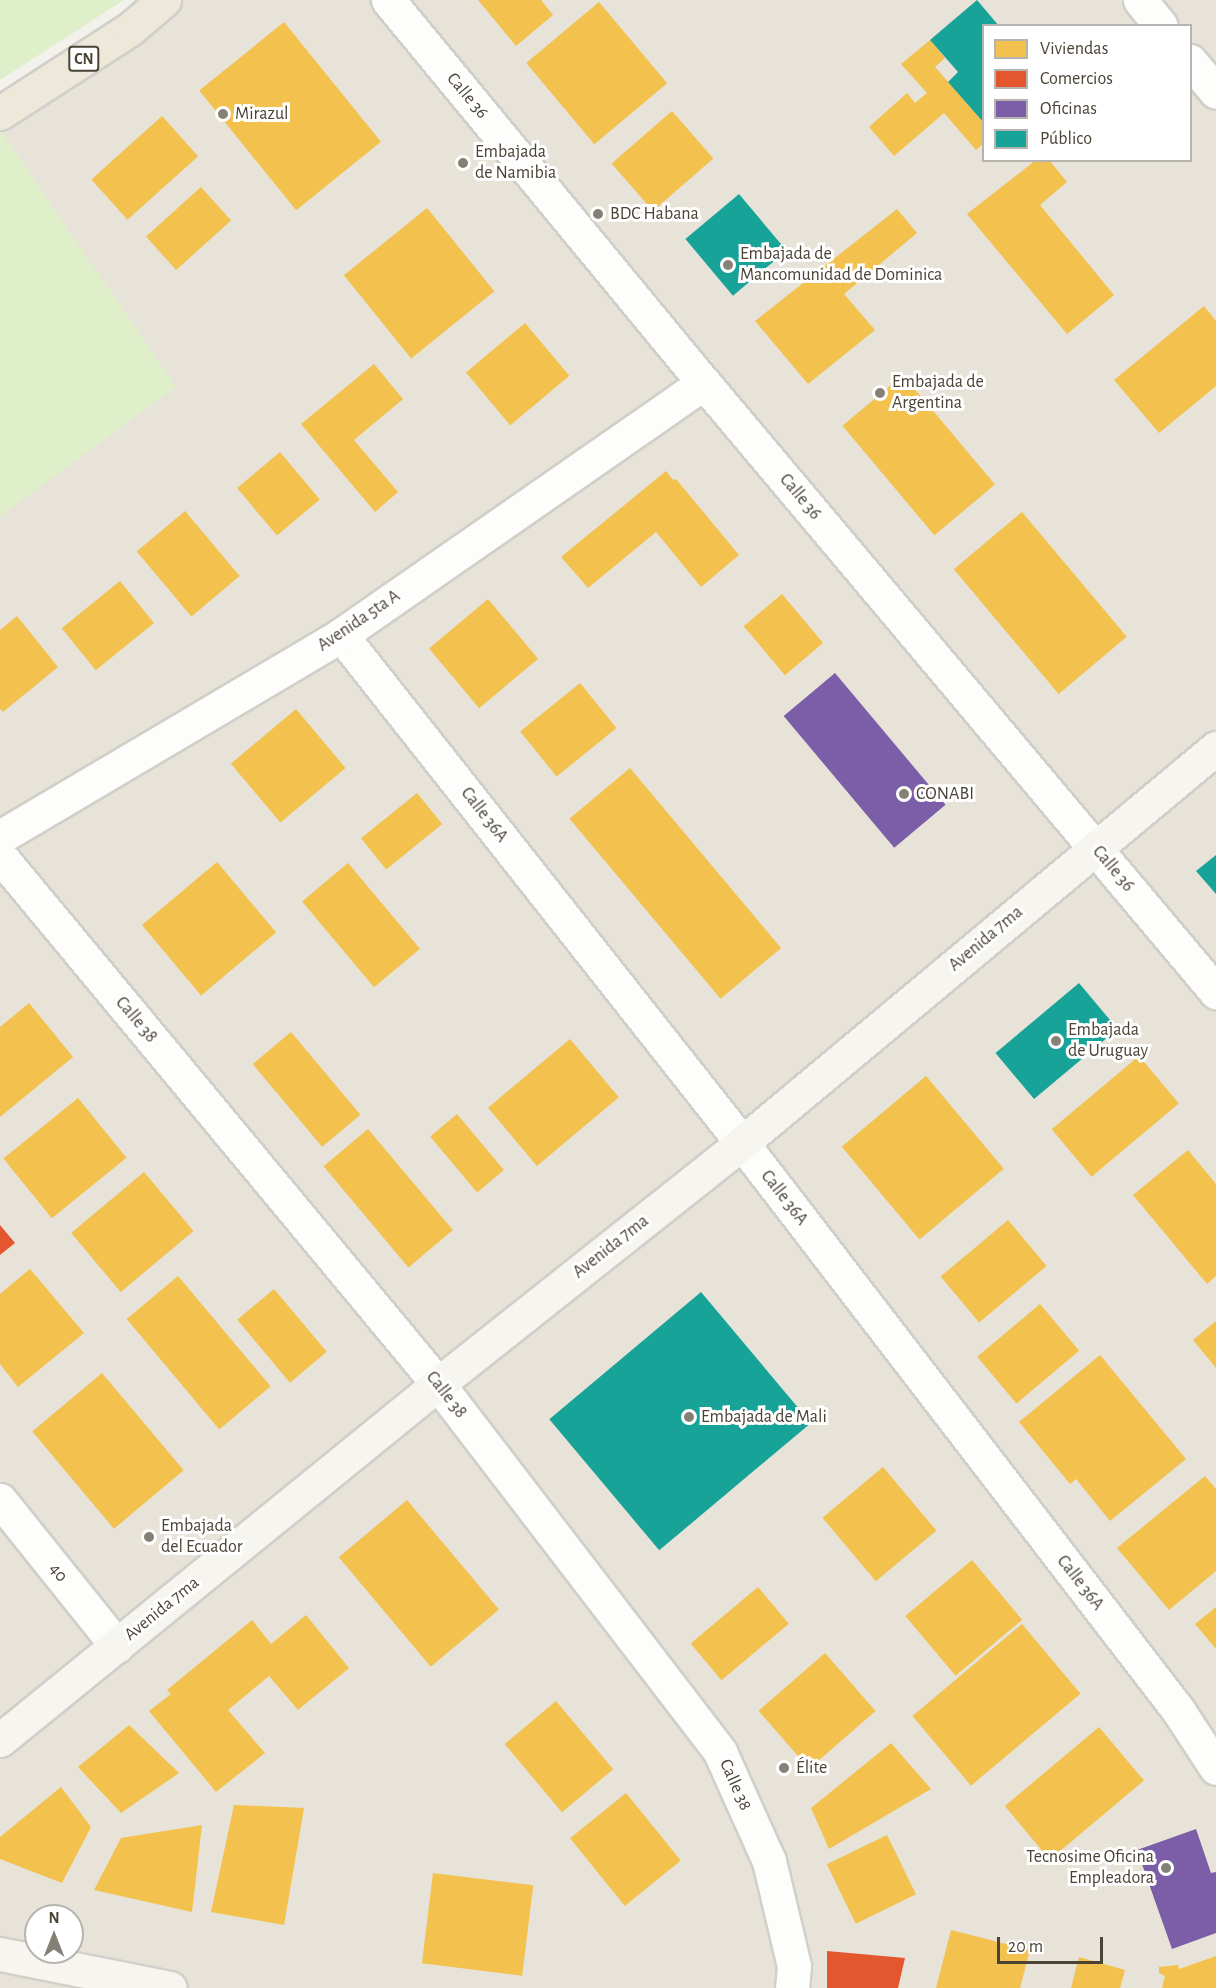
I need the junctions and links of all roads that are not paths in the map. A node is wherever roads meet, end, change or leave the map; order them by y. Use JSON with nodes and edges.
{"nodes":[{"id":1,"x":164,"y":0,"type":"edge"},
{"id":2,"x":388,"y":0,"type":"edge"},
{"id":3,"x":1140,"y":0,"type":"edge"},
{"id":4,"x":1159,"y":24,"type":"edge"},
{"id":5,"x":1192,"y":62,"type":"edge"},
{"id":6,"x":1216,"y":92,"type":"edge"},
{"id":7,"x":0,"y":113,"type":"edge"},
{"id":8,"x":704,"y":383,"type":"junction"},
{"id":9,"x":341,"y":635,"type":"junction"},
{"id":10,"x":1216,"y":748,"type":"edge"},
{"id":11,"x":0,"y":837,"type":"edge"},
{"id":12,"x":1095,"y":848,"type":"junction"},
{"id":13,"x":0,"y":856,"type":"edge"},
{"id":14,"x":1216,"y":992,"type":"edge"},
{"id":15,"x":742,"y":1143,"type":"junction"},
{"id":16,"x":438,"y":1384,"type":"junction"},
{"id":17,"x":0,"y":1500,"type":"edge"},
{"id":18,"x":117,"y":1646,"type":"junction"},
{"id":19,"x":0,"y":1740,"type":"edge"},
{"id":20,"x":1216,"y":1768,"type":"edge"},
{"id":21,"x":0,"y":1954,"type":"edge"},
{"id":22,"x":170,"y":1988,"type":"edge"},
{"id":23,"x":792,"y":1988,"type":"edge"}],
"edges":[{"from":1,"to":7,"type":"highway","number":"CN"},
{"from":2,"to":8,"type":"street","name":"Calle 36"},
{"from":3,"to":4,"type":"street"},
{"from":5,"to":6,"type":"street"},
{"from":8,"to":9,"type":"street","name":"Avenida 5ta A"},
{"from":8,"to":12,"type":"street","name":"Calle 36"},
{"from":9,"to":11,"type":"street","name":"Avenida 5ta A"},
{"from":9,"to":15,"type":"street","name":"Calle 36A"},
{"from":10,"to":12,"type":"main road","name":"Avenida 7ma"},
{"from":12,"to":14,"type":"street","name":"Calle 36"},
{"from":12,"to":15,"type":"main road","name":"Avenida 7ma"},
{"from":13,"to":16,"type":"street","name":"Calle 38"},
{"from":15,"to":16,"type":"main road","name":"Avenida 7ma"},
{"from":15,"to":20,"type":"street","name":"Calle 36A"},
{"from":16,"to":18,"type":"main road","name":"Avenida 7ma"},
{"from":16,"to":23,"type":"street","name":"Calle 38"},
{"from":17,"to":18,"type":"street","name":"40"},
{"from":18,"to":19,"type":"main road","name":"Avenida 7ma"},
{"from":21,"to":22,"type":"main road"}]}
